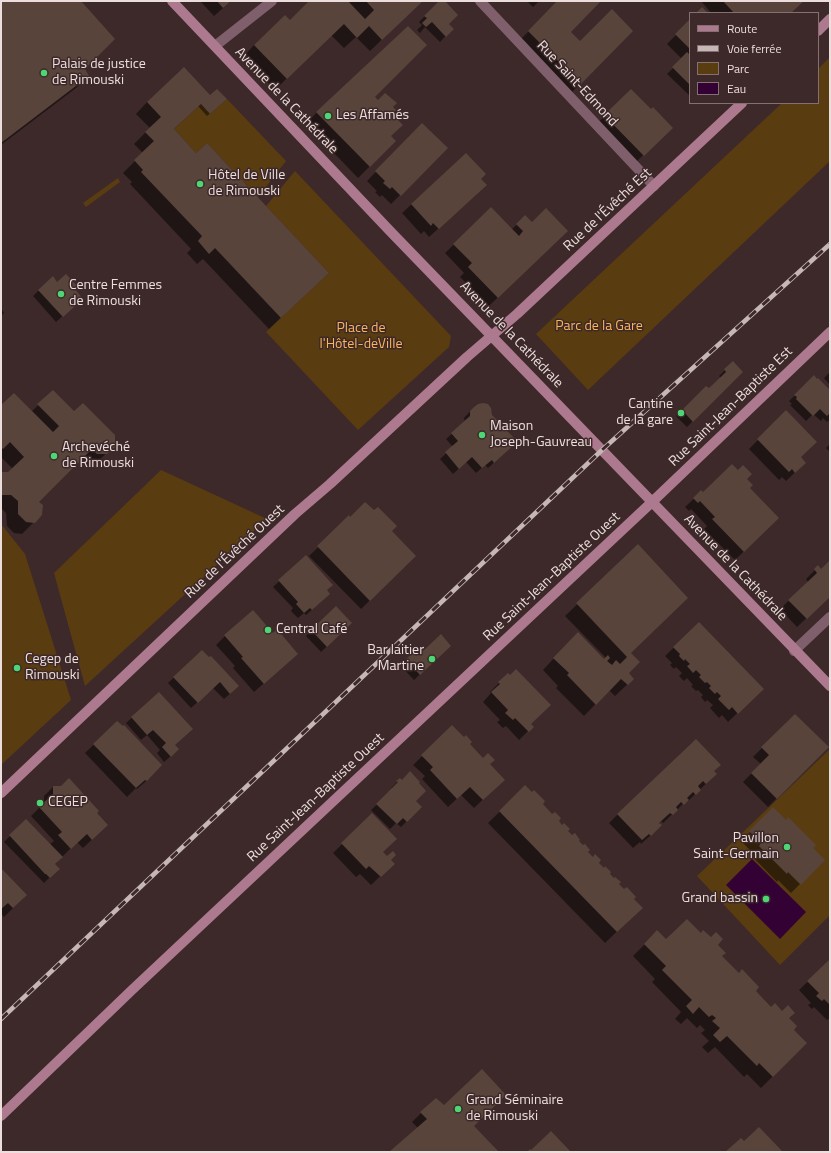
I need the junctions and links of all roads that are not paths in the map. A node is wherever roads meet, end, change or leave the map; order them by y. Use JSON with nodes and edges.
{"nodes":[{"id":1,"x":172,"y":1,"type":"edge"},
{"id":2,"x":272,"y":1,"type":"edge"},
{"id":3,"x":480,"y":1,"type":"edge"},
{"id":4,"x":830,"y":19,"type":"edge"},
{"id":5,"x":819,"y":30,"type":"edge"},
{"id":6,"x":215,"y":46,"type":"junction"},
{"id":7,"x":741,"y":104,"type":"edge"},
{"id":8,"x":654,"y":186,"type":"junction"},
{"id":9,"x":830,"y":332,"type":"edge"},
{"id":10,"x":492,"y":335,"type":"junction"},
{"id":11,"x":652,"y":502,"type":"junction"},
{"id":12,"x":830,"y":617,"type":"edge"},
{"id":13,"x":794,"y":650,"type":"junction"},
{"id":14,"x":830,"y":686,"type":"edge"},
{"id":15,"x":1,"y":793,"type":"edge"},
{"id":16,"x":1,"y":1116,"type":"edge"}],
"edges":[{"from":1,"to":6,"type":"street","name":"Avenue de la Cathédrale"},
{"from":2,"to":6,"type":"street"},
{"from":3,"to":8,"type":"street","name":"Rue Saint-Edmond"},
{"from":4,"to":5,"type":"street"},
{"from":6,"to":10,"type":"street","name":"Avenue de la Cathédrale"},
{"from":7,"to":8,"type":"street","name":"Rue de l'Évêché Est"},
{"from":8,"to":10,"type":"street","name":"Rue de l'Évêché Est"},
{"from":9,"to":11,"type":"street","name":"Rue Saint-Jean-Baptiste Est"},
{"from":10,"to":11,"type":"street","name":"Avenue de la Cathédrale"},
{"from":10,"to":15,"type":"street","name":"Rue de l'Évêché Ouest"},
{"from":11,"to":13,"type":"street","name":"Avenue de la Cathédrale"},
{"from":11,"to":16,"type":"street","name":"Rue Saint-Jean-Baptiste Ouest"},
{"from":12,"to":13,"type":"street"},
{"from":13,"to":14,"type":"street","name":"Avenue de la Cathédrale"}]}
